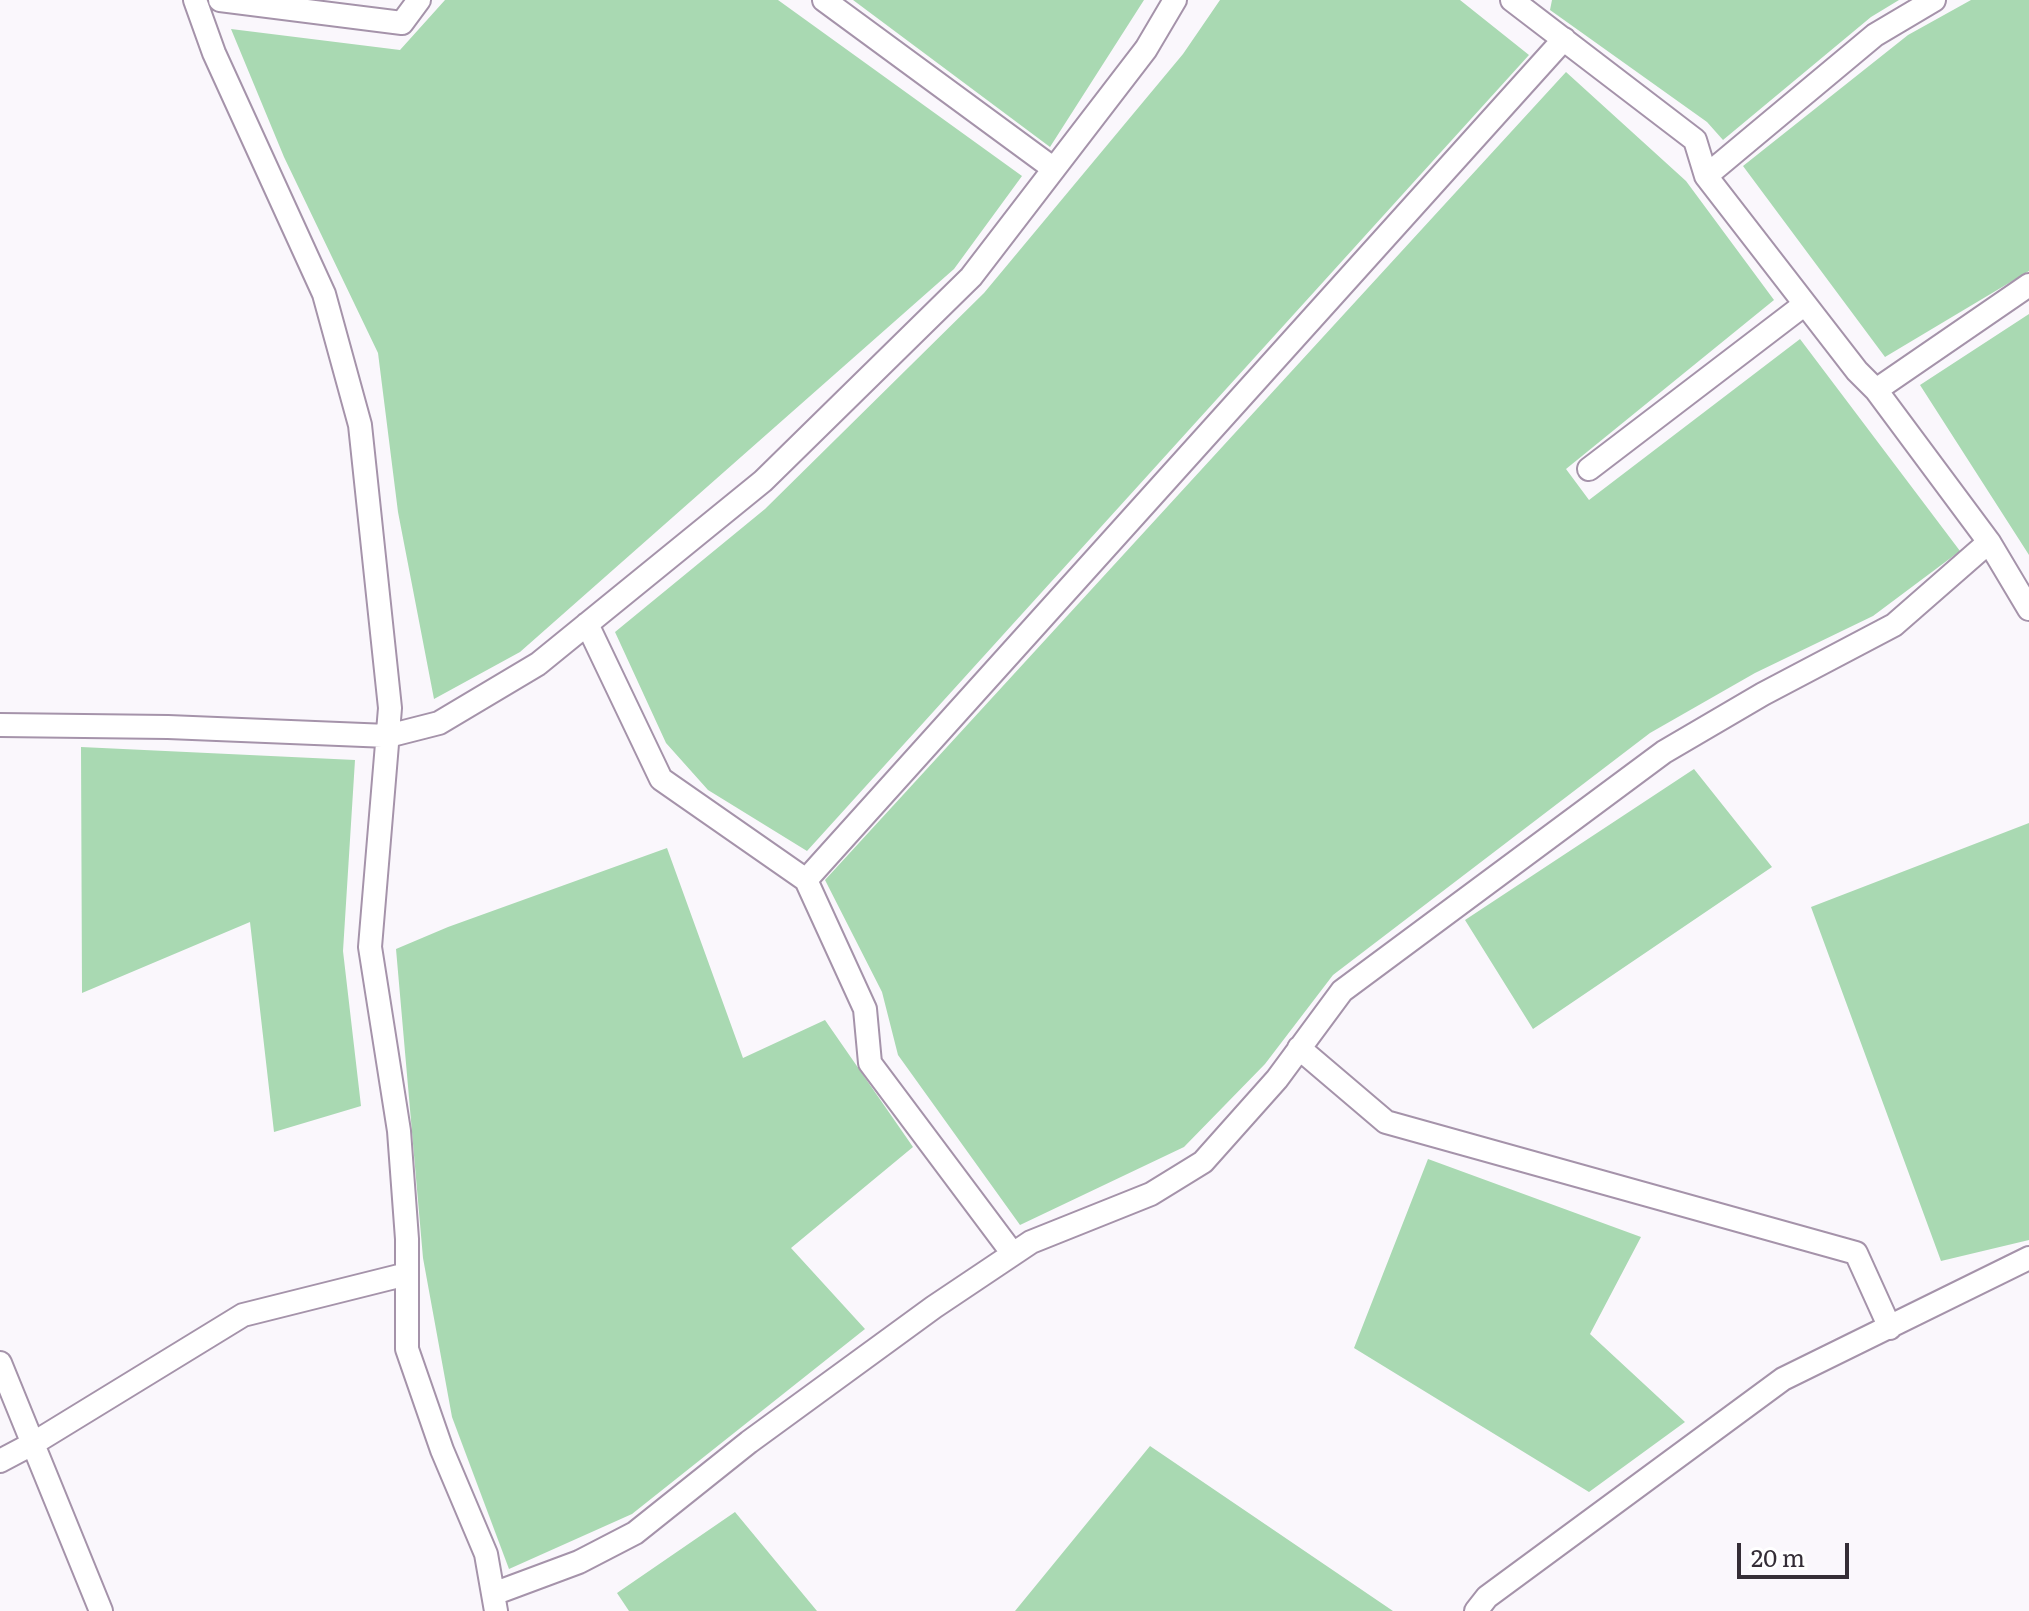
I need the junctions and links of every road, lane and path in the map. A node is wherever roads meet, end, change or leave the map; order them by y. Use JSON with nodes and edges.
{"nodes":[{"id":1,"x":195,"y":0,"type":"edge"},
{"id":2,"x":220,"y":0,"type":"edge"},
{"id":3,"x":419,"y":0,"type":"edge"},
{"id":4,"x":824,"y":0,"type":"edge"},
{"id":5,"x":1175,"y":0,"type":"edge"},
{"id":6,"x":1512,"y":0,"type":"edge"},
{"id":7,"x":1934,"y":0,"type":"edge"},
{"id":8,"x":1535,"y":8,"type":"edge"},
{"id":9,"x":1564,"y":39,"type":"junction"},
{"id":10,"x":1054,"y":169,"type":"junction"},
{"id":11,"x":1706,"y":176,"type":"junction"},
{"id":12,"x":2029,"y":285,"type":"edge"},
{"id":13,"x":1805,"y":304,"type":"junction"},
{"id":14,"x":1876,"y":390,"type":"junction"},
{"id":15,"x":1589,"y":469,"type":"dead end"},
{"id":16,"x":1989,"y":542,"type":"junction"},
{"id":17,"x":2029,"y":609,"type":"edge"},
{"id":18,"x":587,"y":624,"type":"junction"},
{"id":19,"x":0,"y":725,"type":"edge"},
{"id":20,"x":388,"y":736,"type":"junction"},
{"id":21,"x":806,"y":880,"type":"junction"},
{"id":22,"x":1299,"y":1048,"type":"junction"},
{"id":23,"x":1013,"y":1254,"type":"junction"},
{"id":24,"x":2029,"y":1258,"type":"edge"},
{"id":25,"x":407,"y":1274,"type":"junction"},
{"id":26,"x":1890,"y":1328,"type":"junction"},
{"id":27,"x":0,"y":1363,"type":"edge"},
{"id":28,"x":34,"y":1443,"type":"junction"},
{"id":29,"x":0,"y":1461,"type":"edge"},
{"id":30,"x":495,"y":1602,"type":"edge"},
{"id":31,"x":101,"y":1611,"type":"edge"},
{"id":32,"x":1476,"y":1611,"type":"edge"}],
"edges":[{"from":1,"to":20,"type":"lane"},
{"from":2,"to":3,"type":"lane"},
{"from":4,"to":10,"type":"lane"},
{"from":5,"to":10,"type":"lane"},
{"from":6,"to":8,"type":"lane"},
{"from":7,"to":11,"type":"lane"},
{"from":8,"to":9,"type":"lane"},
{"from":9,"to":11,"type":"lane"},
{"from":9,"to":21,"type":"lane"},
{"from":10,"to":18,"type":"lane"},
{"from":11,"to":13,"type":"lane"},
{"from":12,"to":14,"type":"lane"},
{"from":13,"to":14,"type":"lane"},
{"from":13,"to":15,"type":"lane"},
{"from":14,"to":16,"type":"lane"},
{"from":16,"to":17,"type":"lane"},
{"from":16,"to":22,"type":"lane"},
{"from":18,"to":20,"type":"lane"},
{"from":18,"to":21,"type":"lane"},
{"from":19,"to":20,"type":"lane"},
{"from":20,"to":25,"type":"lane"},
{"from":21,"to":23,"type":"lane"},
{"from":22,"to":23,"type":"lane"},
{"from":22,"to":26,"type":"lane"},
{"from":23,"to":30,"type":"lane"},
{"from":24,"to":26,"type":"lane"},
{"from":25,"to":28,"type":"lane"},
{"from":25,"to":30,"type":"lane"},
{"from":26,"to":32,"type":"lane"},
{"from":27,"to":28,"type":"lane"},
{"from":28,"to":29,"type":"lane"},
{"from":28,"to":31,"type":"lane"}]}
